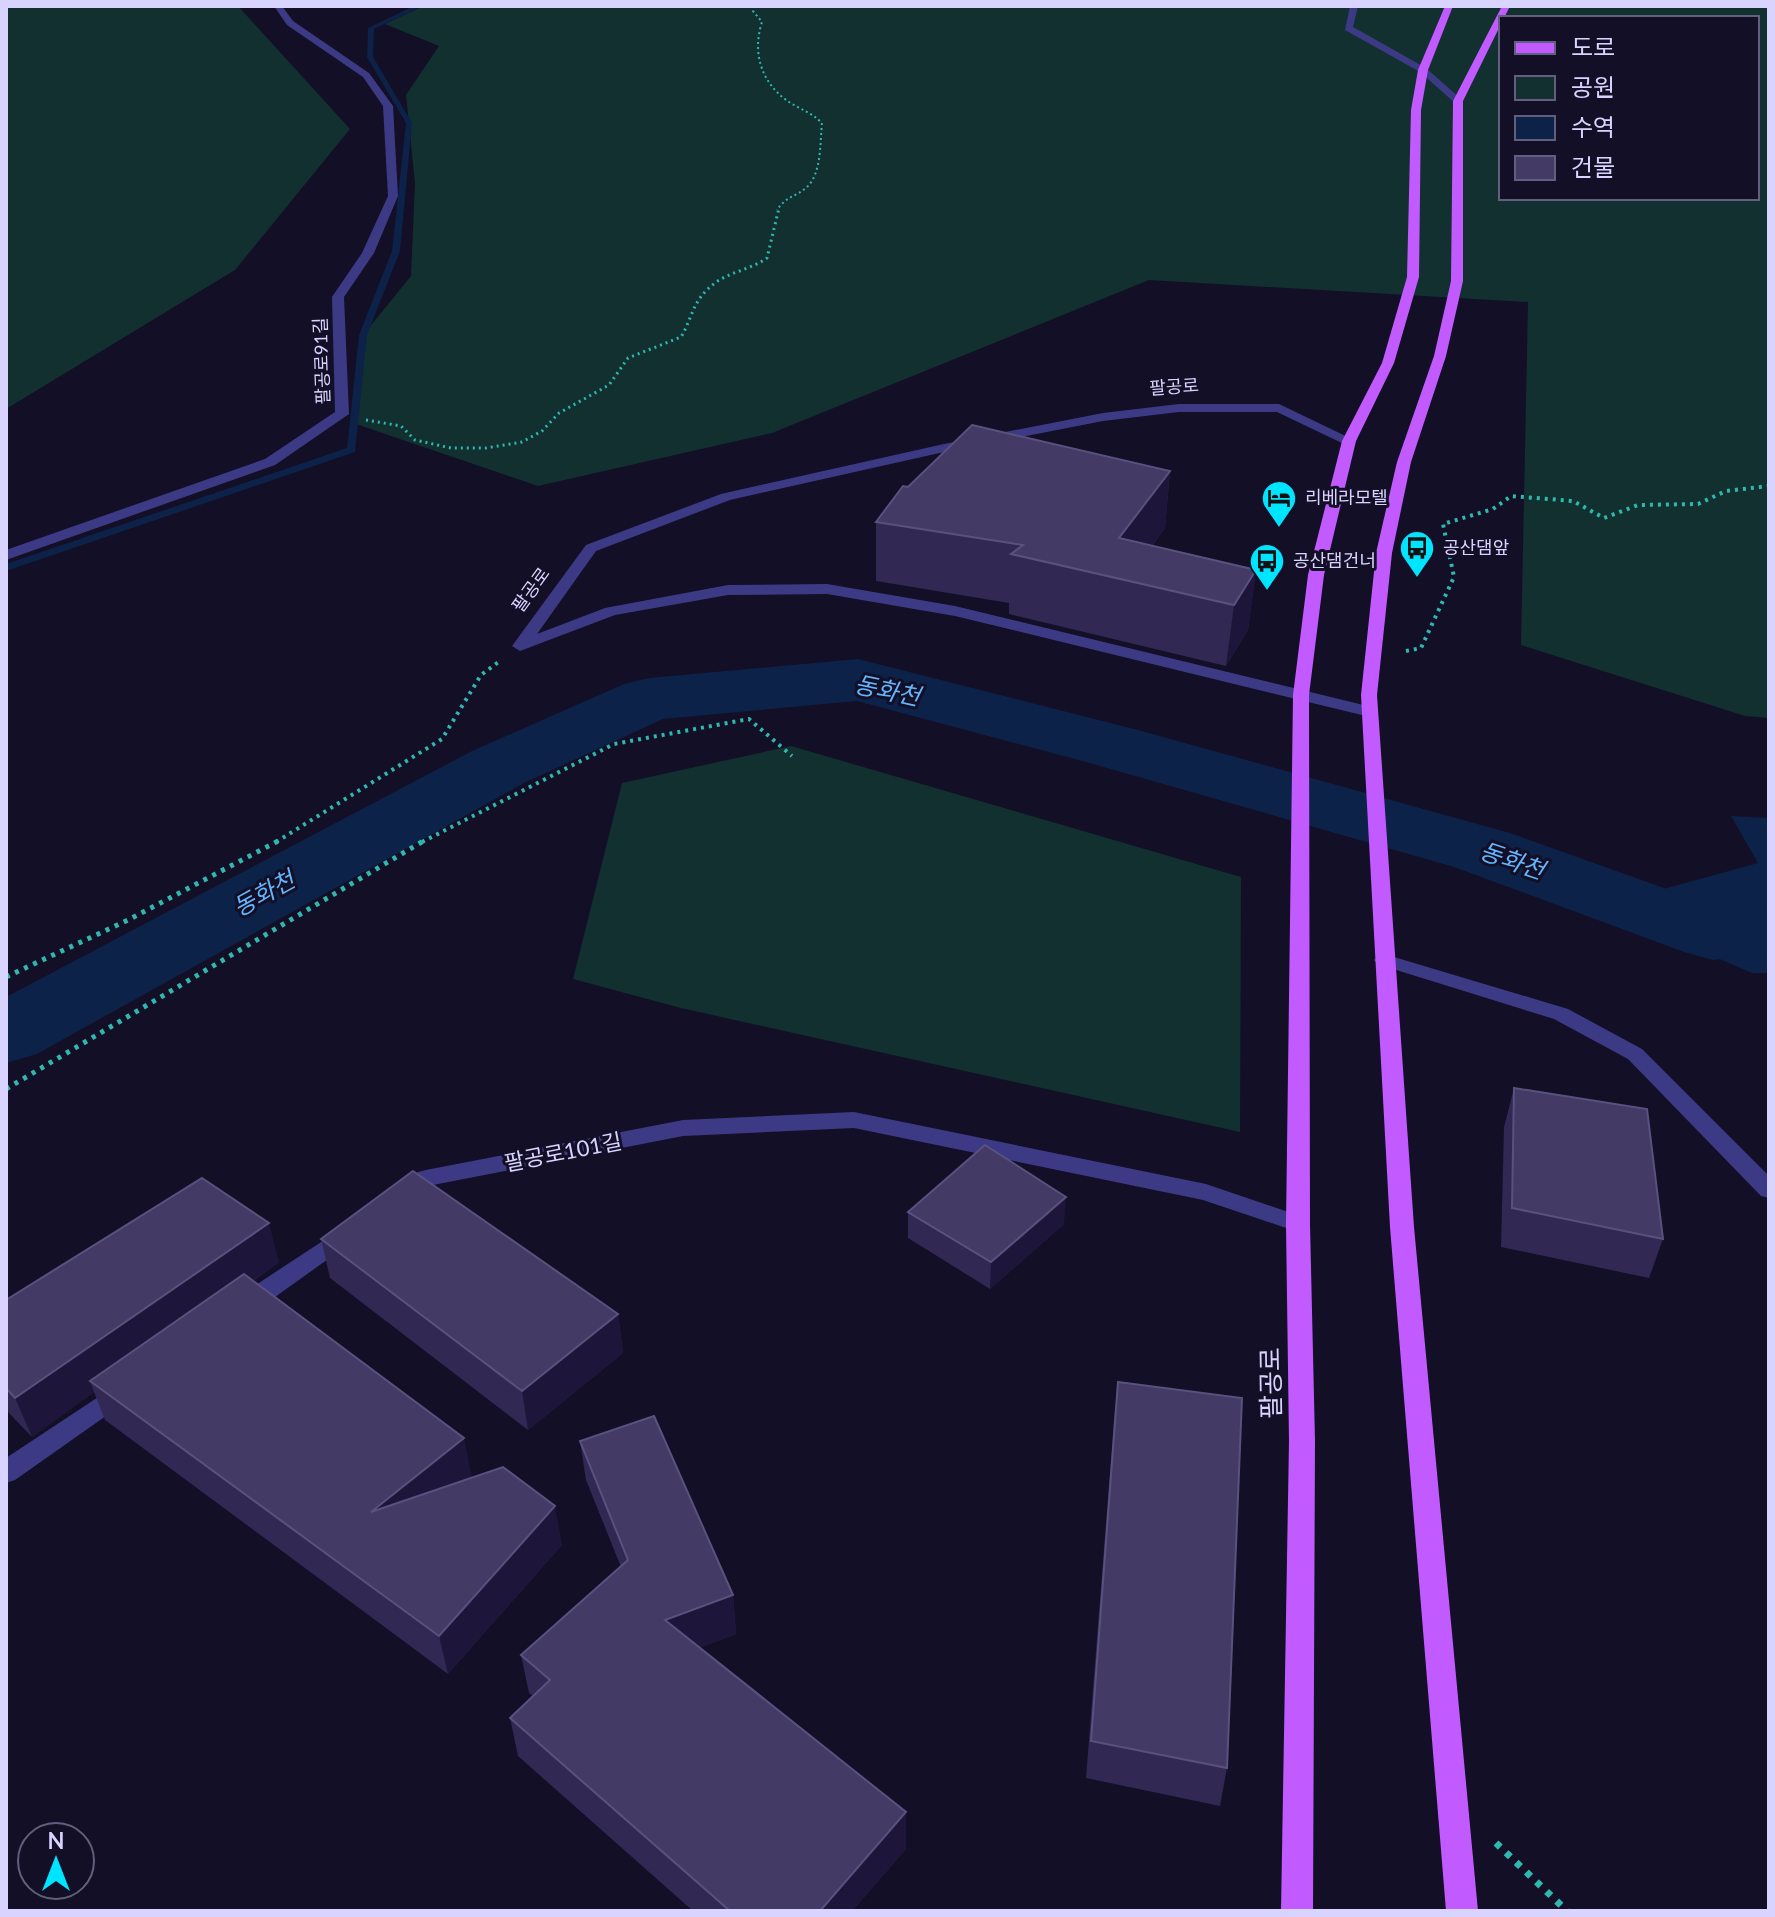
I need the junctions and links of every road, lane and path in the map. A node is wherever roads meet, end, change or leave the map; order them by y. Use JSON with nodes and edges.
{"nodes":[{"id":1,"x":278,"y":6,"type":"edge"},
{"id":2,"x":755,"y":6,"type":"edge"},
{"id":3,"x":1354,"y":6,"type":"edge"},
{"id":4,"x":1449,"y":6,"type":"edge"},
{"id":5,"x":1499,"y":20,"type":"edge"},
{"id":6,"x":1423,"y":70,"type":"junction"},
{"id":7,"x":1458,"y":101,"type":"junction"},
{"id":8,"x":377,"y":421,"type":"dead end"},
{"id":9,"x":1349,"y":441,"type":"junction"},
{"id":10,"x":1769,"y":486,"type":"edge"},
{"id":11,"x":6,"y":555,"type":"edge"},
{"id":12,"x":520,"y":646,"type":"junction"},
{"id":13,"x":1400,"y":652,"type":"dead end"},
{"id":14,"x":1302,"y":696,"type":"junction"},
{"id":15,"x":1370,"y":713,"type":"junction"},
{"id":16,"x":792,"y":756,"type":"dead end"},
{"id":17,"x":1384,"y":960,"type":"junction"},
{"id":18,"x":6,"y":977,"type":"edge"},
{"id":19,"x":6,"y":1089,"type":"edge"},
{"id":20,"x":1769,"y":1190,"type":"edge"},
{"id":21,"x":388,"y":1205,"type":"edge"},
{"id":22,"x":363,"y":1223,"type":"edge"},
{"id":23,"x":1298,"y":1224,"type":"junction"},
{"id":24,"x":223,"y":1321,"type":"edge"},
{"id":25,"x":146,"y":1374,"type":"edge"},
{"id":26,"x":6,"y":1472,"type":"edge"},
{"id":27,"x":1455,"y":1809,"type":"junction"},
{"id":28,"x":1297,"y":1911,"type":"edge"},
{"id":29,"x":1462,"y":1911,"type":"edge"},
{"id":30,"x":1567,"y":1911,"type":"edge"}],
"edges":[{"from":1,"to":11,"type":"street","name":"팔공로91길"},
{"from":2,"to":8,"type":"path"},
{"from":3,"to":6,"type":"street"},
{"from":4,"to":6,"type":"main road"},
{"from":5,"to":7,"type":"main road"},
{"from":6,"to":7,"type":"street"},
{"from":6,"to":9,"type":"main road"},
{"from":7,"to":15,"type":"main road"},
{"from":9,"to":12,"type":"street","name":"팔공로"},
{"from":9,"to":14,"type":"main road"},
{"from":10,"to":13,"type":"path"},
{"from":12,"to":14,"type":"street","name":"팔공로"},
{"from":12,"to":18,"type":"path"},
{"from":14,"to":15,"type":"street","name":"팔공로"},
{"from":14,"to":23,"type":"main road","name":"팔공로"},
{"from":15,"to":17,"type":"main road"},
{"from":16,"to":19,"type":"path"},
{"from":17,"to":20,"type":"street"},
{"from":17,"to":27,"type":"main road"},
{"from":21,"to":23,"type":"street","name":"팔공로101길"},
{"from":22,"to":24,"type":"street"},
{"from":23,"to":28,"type":"main road","name":"팔공로"},
{"from":25,"to":26,"type":"street"},
{"from":27,"to":29,"type":"main road"},
{"from":27,"to":30,"type":"path"}]}
